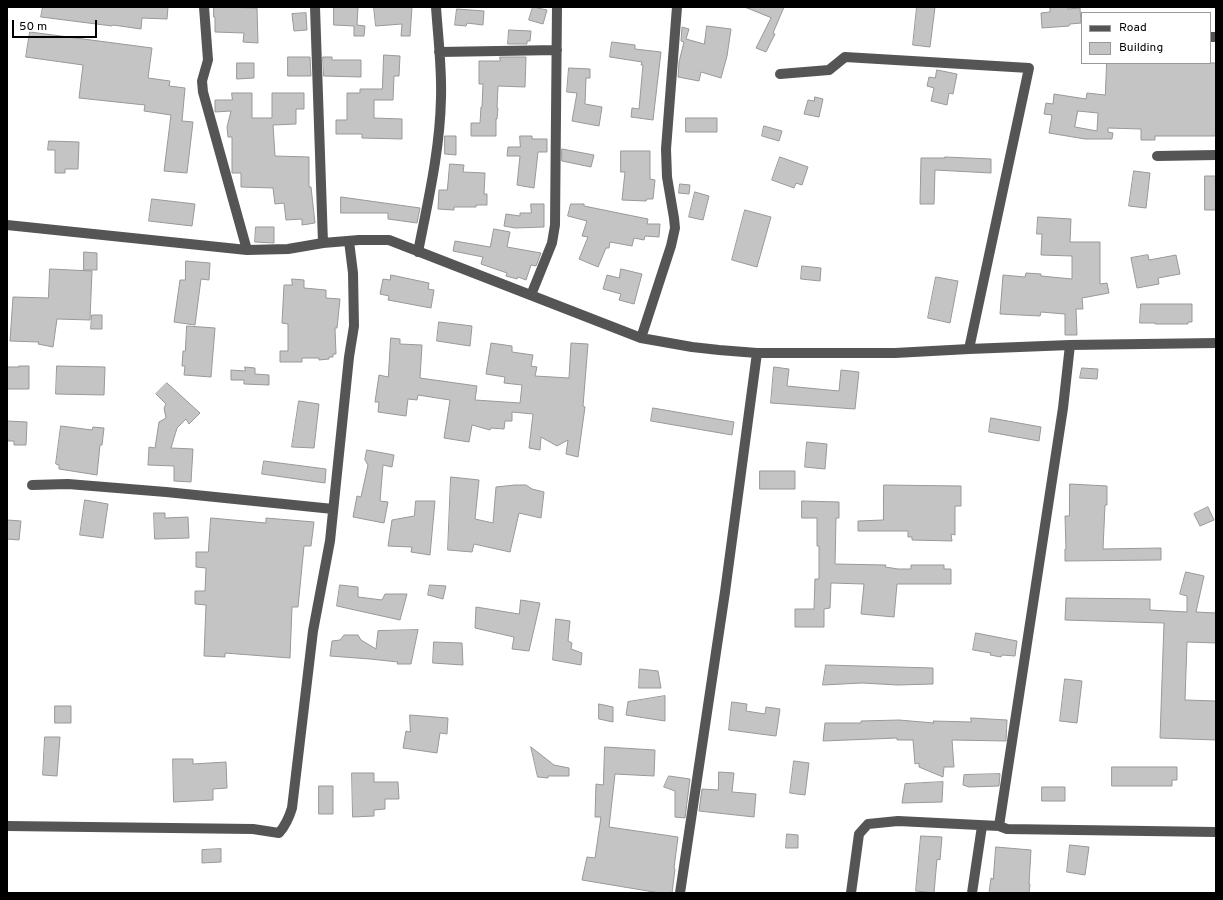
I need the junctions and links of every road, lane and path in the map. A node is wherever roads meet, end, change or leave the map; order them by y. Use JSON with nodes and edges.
{"nodes":[{"id":1,"x":204,"y":7,"type":"edge"},
{"id":2,"x":315,"y":7,"type":"edge"},
{"id":3,"x":436,"y":7,"type":"edge"},
{"id":4,"x":557,"y":7,"type":"edge"},
{"id":5,"x":677,"y":7,"type":"edge"},
{"id":6,"x":557,"y":50,"type":"junction"},
{"id":7,"x":439,"y":52,"type":"junction"},
{"id":8,"x":780,"y":74,"type":"dead end"},
{"id":9,"x":1216,"y":155,"type":"edge"},
{"id":10,"x":1157,"y":156,"type":"dead end"},
{"id":11,"x":7,"y":225,"type":"edge"},
{"id":12,"x":349,"y":241,"type":"junction"},
{"id":13,"x":323,"y":243,"type":"junction"},
{"id":14,"x":246,"y":250,"type":"junction"},
{"id":15,"x":418,"y":252,"type":"junction"},
{"id":16,"x":531,"y":295,"type":"junction"},
{"id":17,"x":641,"y":338,"type":"junction"},
{"id":18,"x":1216,"y":343,"type":"edge"},
{"id":19,"x":1070,"y":345,"type":"junction"},
{"id":20,"x":969,"y":349,"type":"junction"},
{"id":21,"x":757,"y":354,"type":"junction"},
{"id":22,"x":32,"y":485,"type":"dead end"},
{"id":23,"x":333,"y":508,"type":"junction"},
{"id":24,"x":7,"y":826,"type":"edge"},
{"id":25,"x":982,"y":826,"type":"junction"},
{"id":26,"x":999,"y":826,"type":"junction"},
{"id":27,"x":1216,"y":832,"type":"edge"},
{"id":28,"x":680,"y":893,"type":"edge"},
{"id":29,"x":851,"y":893,"type":"edge"},
{"id":30,"x":972,"y":893,"type":"edge"}],
"edges":[{"from":1,"to":14,"type":"street"},
{"from":2,"to":13,"type":"street"},
{"from":3,"to":7,"type":"street"},
{"from":4,"to":6,"type":"street"},
{"from":5,"to":17,"type":"street"},
{"from":6,"to":7,"type":"street"},
{"from":6,"to":16,"type":"street"},
{"from":7,"to":15,"type":"street"},
{"from":8,"to":20,"type":"street"},
{"from":9,"to":10,"type":"street"},
{"from":11,"to":14,"type":"street"},
{"from":12,"to":13,"type":"street"},
{"from":12,"to":15,"type":"street"},
{"from":12,"to":23,"type":"street"},
{"from":13,"to":14,"type":"street"},
{"from":15,"to":16,"type":"street"},
{"from":16,"to":17,"type":"street"},
{"from":17,"to":21,"type":"street"},
{"from":18,"to":19,"type":"street"},
{"from":19,"to":20,"type":"street"},
{"from":19,"to":26,"type":"street"},
{"from":20,"to":21,"type":"street"},
{"from":21,"to":28,"type":"street"},
{"from":22,"to":23,"type":"street"},
{"from":23,"to":24,"type":"street"},
{"from":25,"to":26,"type":"street"},
{"from":25,"to":29,"type":"street"},
{"from":25,"to":30,"type":"street"},
{"from":26,"to":27,"type":"street"}]}
